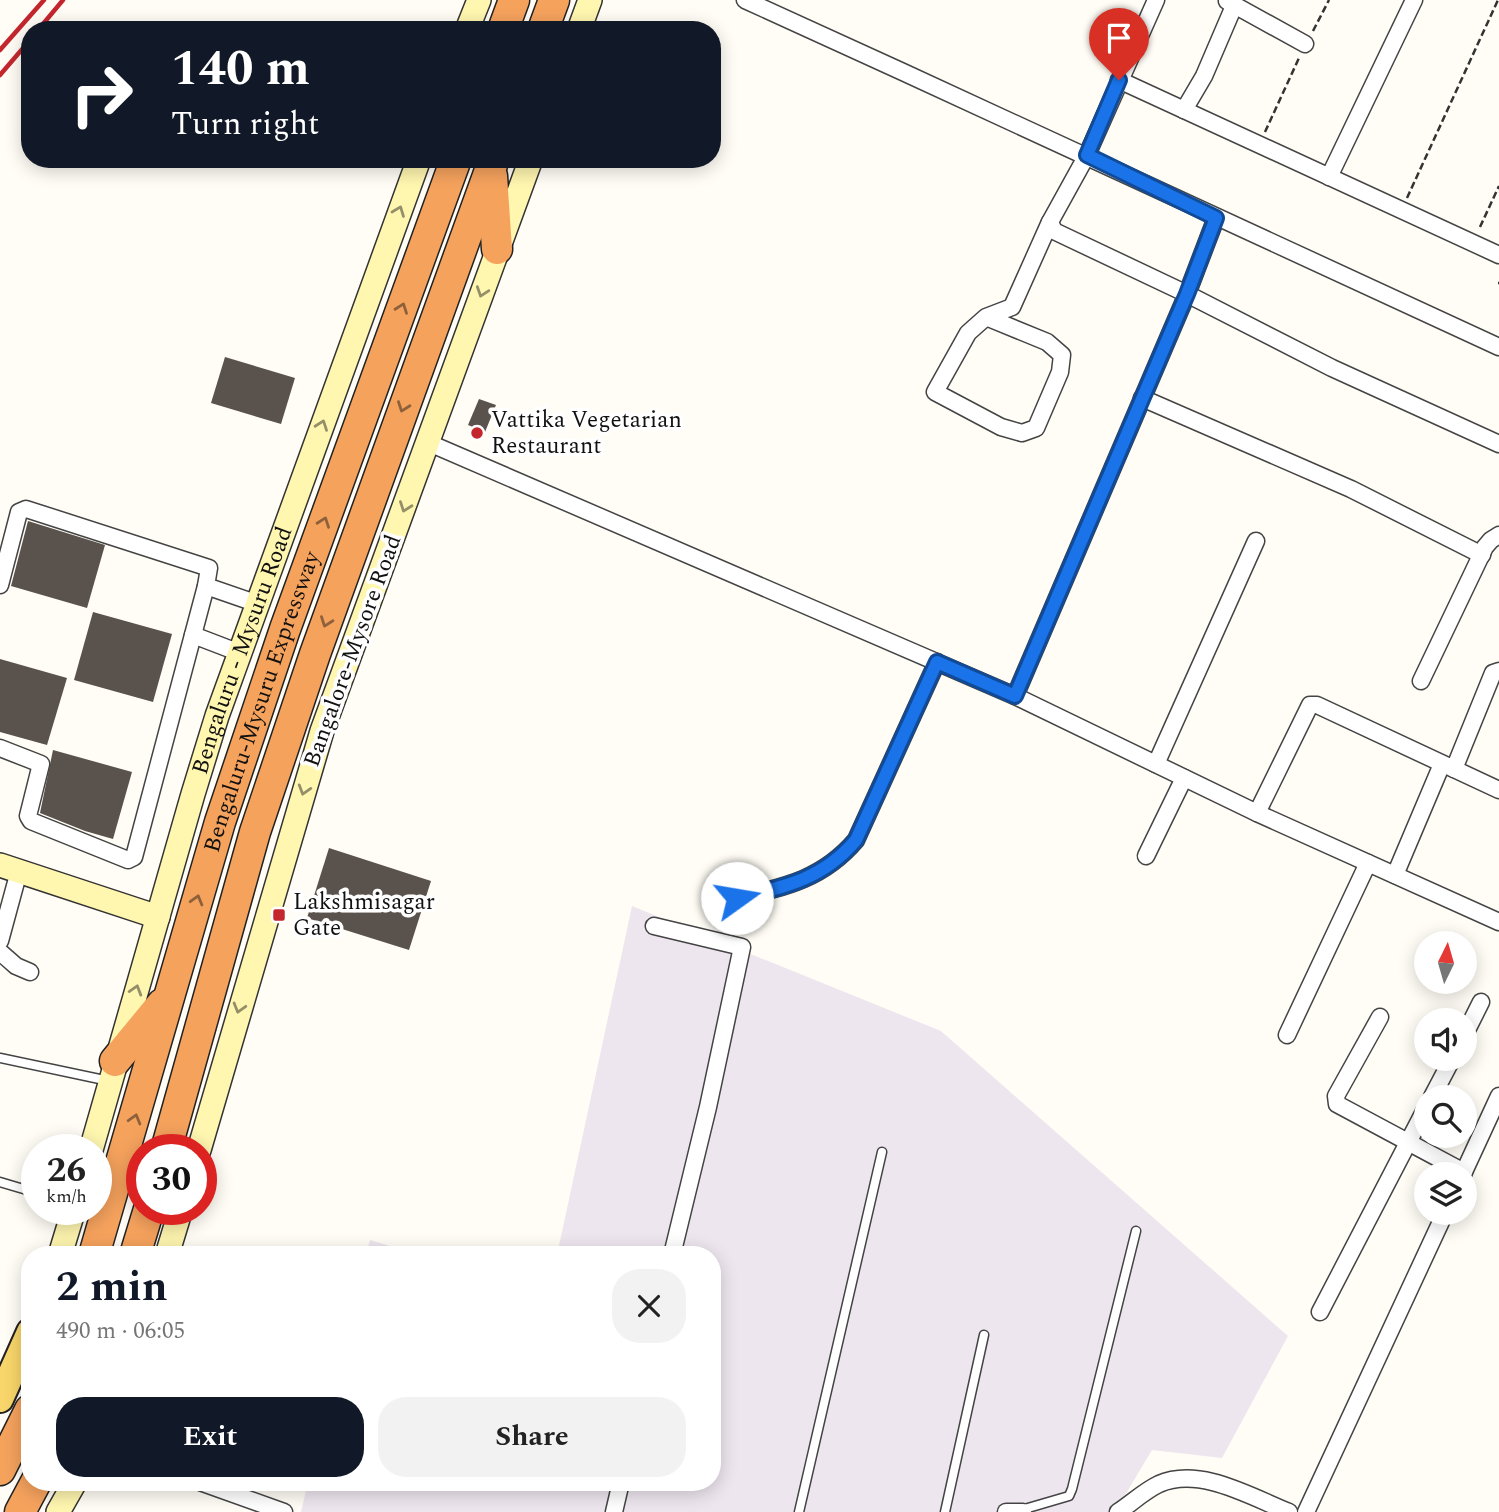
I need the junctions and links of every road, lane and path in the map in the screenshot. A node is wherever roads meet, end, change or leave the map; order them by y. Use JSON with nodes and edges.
{"nodes":[{"id":1,"x":478,"y":0,"type":"edge"},
{"id":2,"x":514,"y":0,"type":"edge"},
{"id":3,"x":554,"y":0,"type":"edge"},
{"id":4,"x":590,"y":0,"type":"edge"},
{"id":5,"x":745,"y":0,"type":"edge"},
{"id":6,"x":1156,"y":0,"type":"edge"},
{"id":7,"x":1329,"y":0,"type":"edge"},
{"id":8,"x":1414,"y":0,"type":"edge"},
{"id":9,"x":1497,"y":0,"type":"edge"},
{"id":10,"x":1230,"y":3,"type":"edge"},
{"id":11,"x":470,"y":21,"type":"edge"},
{"id":12,"x":506,"y":21,"type":"edge"},
{"id":13,"x":546,"y":21,"type":"edge"},
{"id":14,"x":582,"y":21,"type":"edge"},
{"id":15,"x":1305,"y":44,"type":"junction"},
{"id":16,"x":1119,"y":80,"type":"junction"},
{"id":17,"x":1184,"y":110,"type":"junction"},
{"id":18,"x":1259,"y":145,"type":"junction"},
{"id":19,"x":1087,"y":155,"type":"junction"},
{"id":20,"x":416,"y":168,"type":"edge"},
{"id":21,"x":453,"y":168,"type":"edge"},
{"id":22,"x":491,"y":168,"type":"edge"},
{"id":23,"x":493,"y":168,"type":"edge"},
{"id":24,"x":528,"y":168,"type":"edge"},
{"id":25,"x":1329,"y":177,"type":"junction"},
{"id":26,"x":1499,"y":186,"type":"edge"},
{"id":27,"x":1402,"y":210,"type":"junction"},
{"id":28,"x":1216,"y":218,"type":"junction"},
{"id":29,"x":1050,"y":222,"type":"junction"},
{"id":30,"x":1472,"y":243,"type":"junction"},
{"id":31,"x":498,"y":249,"type":"junction"},
{"id":32,"x":1499,"y":255,"type":"edge"},
{"id":33,"x":1187,"y":294,"type":"junction"},
{"id":34,"x":986,"y":317,"type":"junction"},
{"id":35,"x":1499,"y":347,"type":"edge"},
{"id":36,"x":1142,"y":398,"type":"junction"},
{"id":37,"x":429,"y":443,"type":"junction"},
{"id":38,"x":1499,"y":444,"type":"edge"},
{"id":39,"x":1499,"y":536,"type":"edge"},
{"id":40,"x":1256,"y":541,"type":"dead end"},
{"id":41,"x":1482,"y":555,"type":"junction"},
{"id":42,"x":0,"y":584,"type":"edge"},
{"id":43,"x":206,"y":586,"type":"junction"},
{"id":44,"x":258,"y":604,"type":"junction"},
{"id":45,"x":193,"y":635,"type":"junction"},
{"id":46,"x":240,"y":653,"type":"junction"},
{"id":47,"x":937,"y":662,"type":"junction"},
{"id":48,"x":1499,"y":671,"type":"edge"},
{"id":49,"x":1421,"y":681,"type":"dead end"},
{"id":50,"x":1015,"y":696,"type":"junction"},
{"id":51,"x":0,"y":748,"type":"edge"},
{"id":52,"x":1156,"y":764,"type":"junction"},
{"id":53,"x":1448,"y":766,"type":"junction"},
{"id":54,"x":1184,"y":778,"type":"junction"},
{"id":55,"x":1499,"y":790,"type":"edge"},
{"id":56,"x":1257,"y":813,"type":"junction"},
{"id":57,"x":1146,"y":856,"type":"dead end"},
{"id":58,"x":1368,"y":863,"type":"junction"},
{"id":59,"x":9,"y":868,"type":"edge"},
{"id":60,"x":1395,"y":875,"type":"junction"},
{"id":61,"x":737,"y":898,"type":"dead end"},
{"id":62,"x":158,"y":917,"type":"junction"},
{"id":63,"x":1499,"y":922,"type":"edge"},
{"id":64,"x":653,"y":926,"type":"dead end"},
{"id":65,"x":0,"y":940,"type":"edge"},
{"id":66,"x":0,"y":952,"type":"edge"},
{"id":67,"x":30,"y":972,"type":"dead end"},
{"id":68,"x":171,"y":992,"type":"junction"},
{"id":69,"x":1481,"y":1002,"type":"dead end"},
{"id":70,"x":1477,"y":1010,"type":"edge"},
{"id":71,"x":1380,"y":1017,"type":"dead end"},
{"id":72,"x":1287,"y":1035,"type":"dead end"},
{"id":73,"x":0,"y":1058,"type":"edge"},
{"id":74,"x":112,"y":1071,"type":"junction"},
{"id":75,"x":1499,"y":1096,"type":"edge"},
{"id":76,"x":1414,"y":1132,"type":"edge"},
{"id":77,"x":95,"y":1134,"type":"edge"},
{"id":78,"x":170,"y":1134,"type":"edge"},
{"id":79,"x":204,"y":1134,"type":"edge"},
{"id":80,"x":1408,"y":1144,"type":"junction"},
{"id":81,"x":882,"y":1152,"type":"dead end"},
{"id":82,"x":1442,"y":1162,"type":"edge"},
{"id":83,"x":1468,"y":1162,"type":"edge"},
{"id":84,"x":0,"y":1182,"type":"edge"},
{"id":85,"x":21,"y":1188,"type":"edge"},
{"id":86,"x":69,"y":1225,"type":"edge"},
{"id":87,"x":144,"y":1225,"type":"edge"},
{"id":88,"x":176,"y":1225,"type":"edge"},
{"id":89,"x":1439,"y":1225,"type":"edge"},
{"id":90,"x":1136,"y":1231,"type":"dead end"},
{"id":91,"x":63,"y":1246,"type":"edge"},
{"id":92,"x":90,"y":1246,"type":"edge"},
{"id":93,"x":138,"y":1246,"type":"edge"},
{"id":94,"x":170,"y":1246,"type":"edge"},
{"id":95,"x":675,"y":1246,"type":"edge"},
{"id":96,"x":1320,"y":1312,"type":"dead end"},
{"id":97,"x":984,"y":1335,"type":"dead end"},
{"id":98,"x":21,"y":1352,"type":"edge"},
{"id":99,"x":0,"y":1399,"type":"edge"},
{"id":100,"x":21,"y":1428,"type":"edge"},
{"id":101,"x":0,"y":1470,"type":"edge"},
{"id":102,"x":31,"y":1491,"type":"edge"},
{"id":103,"x":70,"y":1491,"type":"edge"},
{"id":104,"x":225,"y":1491,"type":"edge"},
{"id":105,"x":619,"y":1491,"type":"edge"},
{"id":106,"x":20,"y":1512,"type":"edge"},
{"id":107,"x":58,"y":1512,"type":"edge"},
{"id":108,"x":284,"y":1512,"type":"edge"},
{"id":109,"x":614,"y":1512,"type":"edge"},
{"id":110,"x":799,"y":1512,"type":"edge"},
{"id":111,"x":945,"y":1512,"type":"edge"},
{"id":112,"x":1016,"y":1512,"type":"edge"},
{"id":113,"x":1118,"y":1512,"type":"edge"},
{"id":114,"x":1289,"y":1512,"type":"edge"},
{"id":115,"x":1307,"y":1512,"type":"edge"}],
"edges":[{"from":1,"to":11,"type":"street"},
{"from":2,"to":12,"type":"highway"},
{"from":3,"to":13,"type":"highway"},
{"from":4,"to":14,"type":"street"},
{"from":5,"to":19,"type":"street"},
{"from":6,"to":16,"type":"street"},
{"from":7,"to":15,"type":"path"},
{"from":8,"to":25,"type":"street"},
{"from":9,"to":27,"type":"path"},
{"from":10,"to":15,"type":"street"},
{"from":10,"to":17,"type":"street"},
{"from":15,"to":18,"type":"path"},
{"from":16,"to":17,"type":"street"},
{"from":16,"to":19,"type":"street"},
{"from":17,"to":18,"type":"street"},
{"from":18,"to":25,"type":"street"},
{"from":19,"to":28,"type":"street"},
{"from":19,"to":29,"type":"street"},
{"from":44,"to":20,"type":"street","name":"Bengaluru - Mysuru Road","one_way":true},
{"from":68,"to":21,"type":"highway","name":"Bengaluru-Mysuru Expressway","one_way":true},
{"from":22,"to":78,"type":"highway","name":"Bengaluru-Mysuru Expressway","one_way":true},
{"from":23,"to":31,"type":"highway"},
{"from":24,"to":31,"type":"street","name":"Bangalore-Mysore Road"},
{"from":25,"to":27,"type":"street"},
{"from":26,"to":30,"type":"path"},
{"from":27,"to":30,"type":"street"},
{"from":28,"to":33,"type":"street"},
{"from":28,"to":35,"type":"street"},
{"from":29,"to":33,"type":"street"},
{"from":29,"to":34,"type":"street"},
{"from":30,"to":32,"type":"street"},
{"from":31,"to":37,"type":"street","name":"Bangalore-Mysore Road","one_way":true},
{"from":33,"to":36,"type":"street"},
{"from":33,"to":38,"type":"street"},
{"from":34,"to":34,"type":"street"},
{"from":36,"to":41,"type":"street"},
{"from":36,"to":50,"type":"street"},
{"from":37,"to":47,"type":"street"},
{"from":37,"to":79,"type":"street","name":"Bangalore-Mysore Road","one_way":true},
{"from":39,"to":41,"type":"street"},
{"from":40,"to":52,"type":"street"},
{"from":41,"to":49,"type":"street"},
{"from":42,"to":43,"type":"street"},
{"from":43,"to":44,"type":"street"},
{"from":43,"to":45,"type":"street"},
{"from":44,"to":46,"type":"street","name":"Bengaluru - Mysuru Road"},
{"from":45,"to":46,"type":"street"},
{"from":45,"to":51,"type":"street"},
{"from":46,"to":62,"type":"street","name":"Bengaluru - Mysuru Road"},
{"from":47,"to":50,"type":"street"},
{"from":47,"to":61,"type":"street"},
{"from":48,"to":53,"type":"street"},
{"from":50,"to":52,"type":"street"},
{"from":52,"to":54,"type":"street"},
{"from":53,"to":55,"type":"street"},
{"from":53,"to":56,"type":"street"},
{"from":53,"to":60,"type":"street"},
{"from":54,"to":56,"type":"street"},
{"from":54,"to":57,"type":"street"},
{"from":56,"to":58,"type":"street"},
{"from":58,"to":60,"type":"street"},
{"from":58,"to":72,"type":"street"},
{"from":59,"to":62,"type":"street"},
{"from":59,"to":65,"type":"street"},
{"from":60,"to":63,"type":"street"},
{"from":74,"to":62,"type":"street","name":"Bengaluru - Mysuru Road","one_way":true},
{"from":64,"to":95,"type":"street"},
{"from":66,"to":67,"type":"street"},
{"from":68,"to":74,"type":"highway"},
{"from":92,"to":68,"type":"highway","name":"Bengaluru-Mysuru Expressway","one_way":true},
{"from":69,"to":70,"type":"street"},
{"from":71,"to":80,"type":"street"},
{"from":73,"to":74,"type":"lane"},
{"from":74,"to":77,"type":"street","name":"Bengaluru - Mysuru Road"},
{"from":75,"to":83,"type":"street"},
{"from":76,"to":80,"type":"street"},
{"from":80,"to":82,"type":"street"},
{"from":80,"to":96,"type":"street"},
{"from":81,"to":110,"type":"lane"},
{"from":84,"to":85,"type":"lane"},
{"from":86,"to":91,"type":"street"},
{"from":87,"to":93,"type":"highway"},
{"from":88,"to":94,"type":"street"},
{"from":89,"to":115,"type":"street"},
{"from":90,"to":112,"type":"lane"},
{"from":97,"to":111,"type":"lane"},
{"from":98,"to":99,"type":"main road"},
{"from":100,"to":101,"type":"highway"},
{"from":102,"to":106,"type":"highway"},
{"from":103,"to":107,"type":"street"},
{"from":104,"to":108,"type":"street"},
{"from":105,"to":109,"type":"street"},
{"from":113,"to":114,"type":"street"}]}
